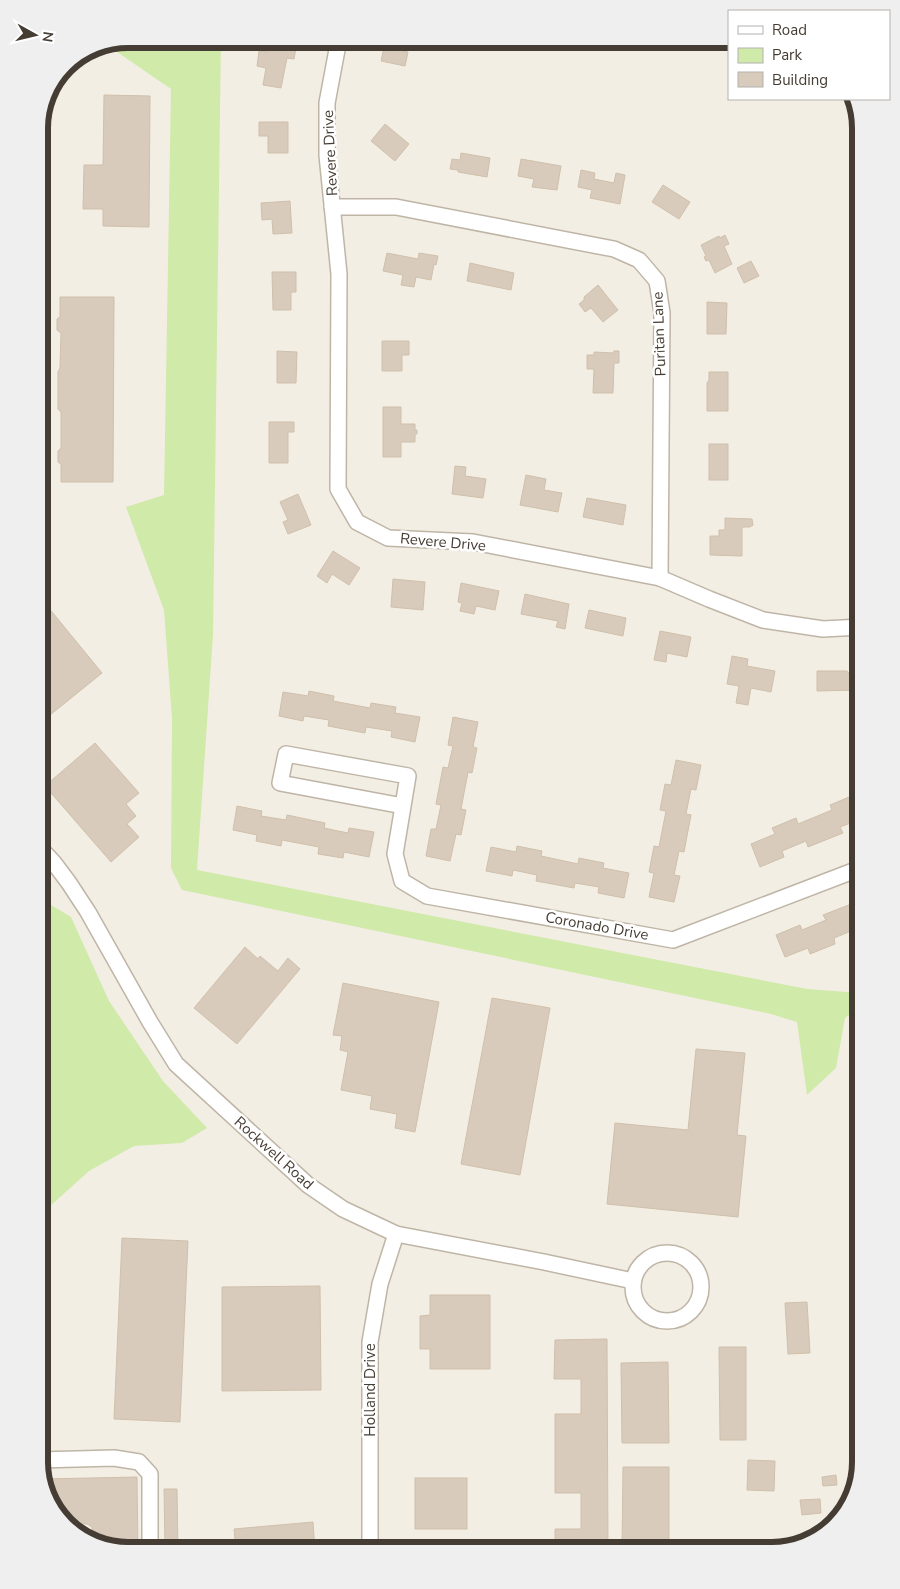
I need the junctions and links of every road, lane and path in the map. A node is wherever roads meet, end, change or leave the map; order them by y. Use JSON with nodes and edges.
{"nodes":[{"id":1,"x":337,"y":48,"type":"edge"},
{"id":2,"x":332,"y":207,"type":"junction"},
{"id":3,"x":660,"y":578,"type":"junction"},
{"id":4,"x":852,"y":627,"type":"edge"},
{"id":5,"x":403,"y":806,"type":"junction"},
{"id":6,"x":48,"y":857,"type":"edge"},
{"id":7,"x":852,"y":871,"type":"edge"},
{"id":8,"x":396,"y":1234,"type":"junction"},
{"id":9,"x":633,"y":1281,"type":"junction"},
{"id":10,"x":48,"y":1460,"type":"edge"},
{"id":11,"x":150,"y":1541,"type":"edge"},
{"id":12,"x":370,"y":1541,"type":"edge"}],
"edges":[{"from":1,"to":2,"type":"street","name":"Revere Drive"},
{"from":2,"to":3,"type":"street","name":"Revere Drive"},
{"from":2,"to":3,"type":"street","name":"Puritan Lane"},
{"from":3,"to":4,"type":"street","name":"Revere Drive"},
{"from":5,"to":5,"type":"street","name":"Coronado Drive"},
{"from":5,"to":7,"type":"street","name":"Coronado Drive"},
{"from":6,"to":8,"type":"street","name":"Rockwell Road"},
{"from":8,"to":9,"type":"street","name":"Rockwell Road"},
{"from":8,"to":12,"type":"street","name":"Holland Drive"},
{"from":9,"to":9,"type":"street"},
{"from":10,"to":11,"type":"street"}]}
